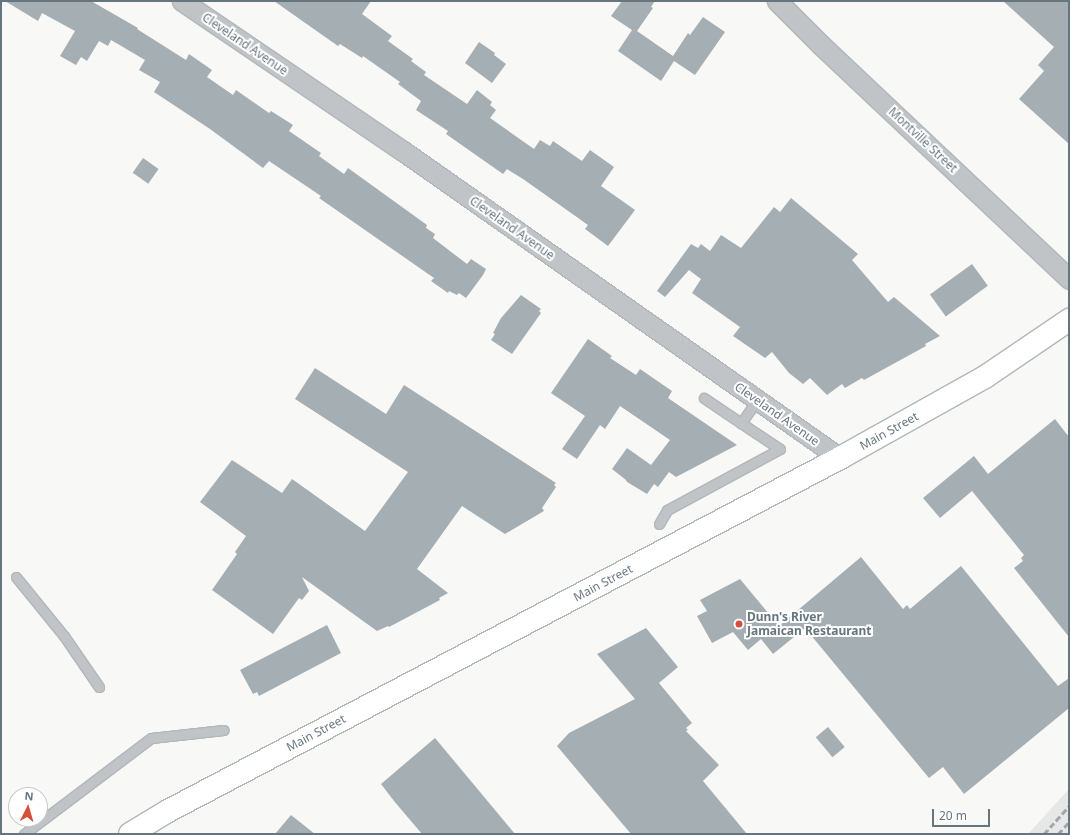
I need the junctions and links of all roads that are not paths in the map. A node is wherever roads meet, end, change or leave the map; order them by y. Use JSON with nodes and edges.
{"nodes":[{"id":1,"x":182,"y":1,"type":"edge"},
{"id":2,"x":777,"y":1,"type":"edge"},
{"id":3,"x":1069,"y":279,"type":"edge"},
{"id":4,"x":1069,"y":320,"type":"edge"},
{"id":5,"x":704,"y":398,"type":"dead end"},
{"id":6,"x":757,"y":400,"type":"junction"},
{"id":7,"x":742,"y":424,"type":"junction"},
{"id":8,"x":840,"y":458,"type":"junction"},
{"id":9,"x":659,"y":524,"type":"dead end"},
{"id":10,"x":16,"y":577,"type":"dead end"},
{"id":11,"x":99,"y":687,"type":"dead end"},
{"id":12,"x":224,"y":730,"type":"dead end"},
{"id":13,"x":24,"y":834,"type":"edge"},
{"id":14,"x":130,"y":834,"type":"edge"}],
"edges":[{"from":1,"to":6,"type":"street","name":"Cleveland Avenue"},
{"from":2,"to":3,"type":"street","name":"Montville Street"},
{"from":4,"to":8,"type":"main road","name":"Main Street"},
{"from":5,"to":7,"type":"lane"},
{"from":6,"to":7,"type":"lane"},
{"from":6,"to":8,"type":"street","name":"Cleveland Avenue"},
{"from":7,"to":9,"type":"lane"},
{"from":8,"to":14,"type":"main road","name":"Main Street"},
{"from":10,"to":11,"type":"lane"},
{"from":12,"to":13,"type":"lane"}]}
